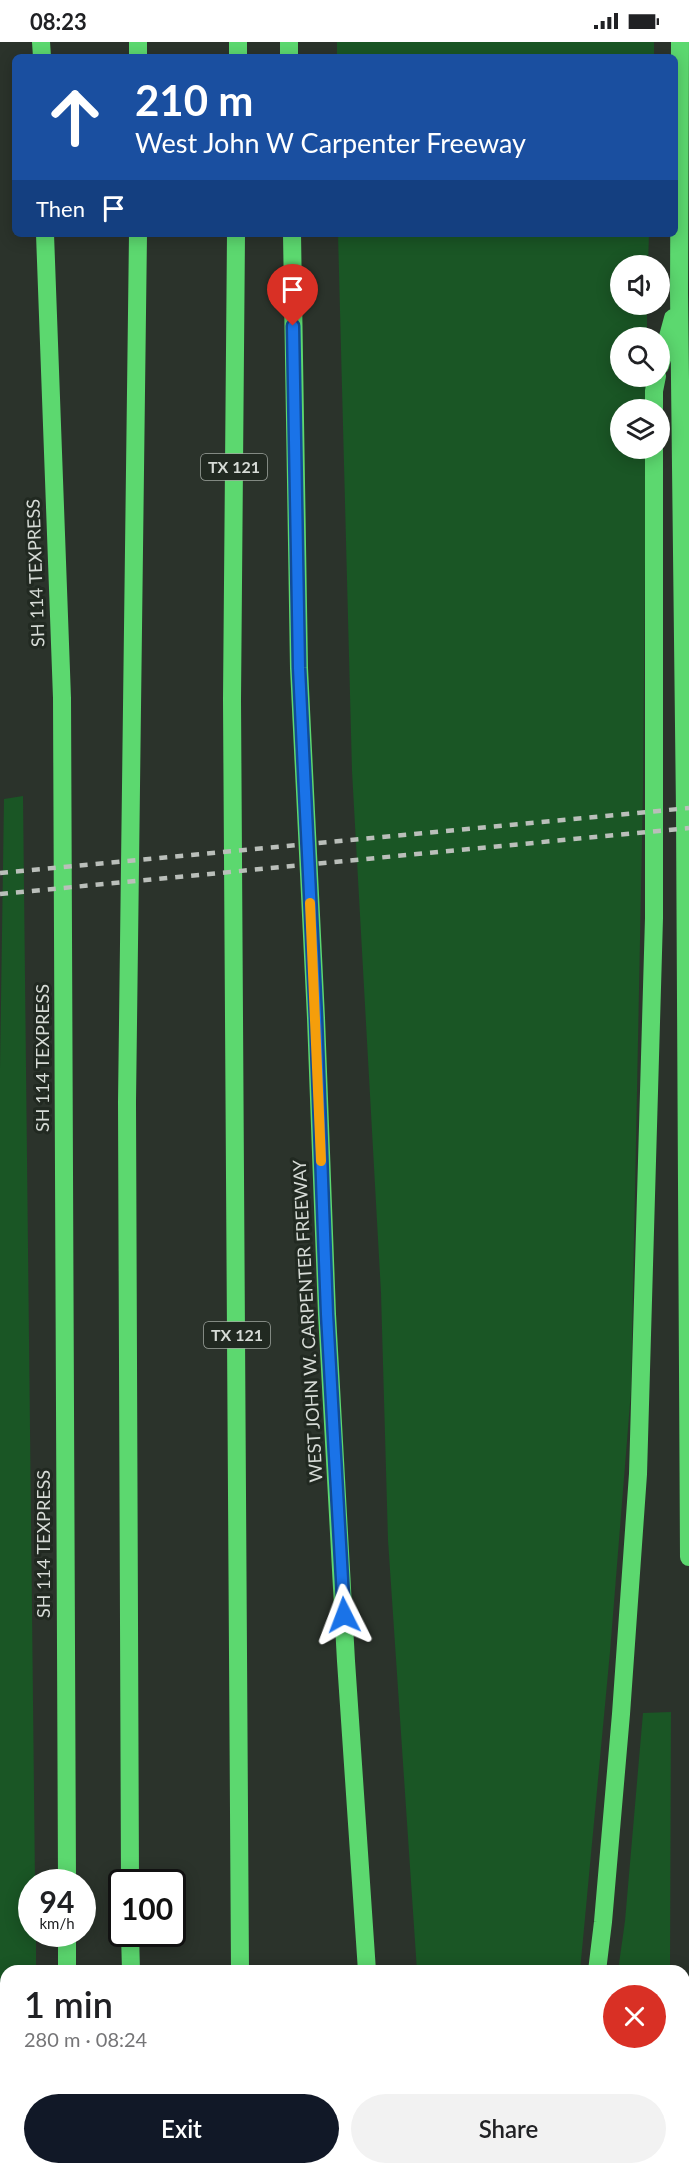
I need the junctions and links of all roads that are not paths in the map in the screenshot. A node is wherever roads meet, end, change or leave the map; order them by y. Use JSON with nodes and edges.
{"nodes":[{"id":1,"x":680,"y":42,"type":"edge"},
{"id":2,"x":45,"y":237,"type":"edge"},
{"id":3,"x":138,"y":237,"type":"edge"},
{"id":4,"x":236,"y":237,"type":"edge"},
{"id":5,"x":292,"y":237,"type":"edge"},
{"id":6,"x":679,"y":293,"type":"junction"},
{"id":7,"x":670,"y":328,"type":"edge"},
{"id":8,"x":654,"y":459,"type":"edge"},
{"id":9,"x":689,"y":1557,"type":"edge"},
{"id":10,"x":67,"y":1869,"type":"edge"},
{"id":11,"x":130,"y":1869,"type":"edge"},
{"id":12,"x":67,"y":1947,"type":"edge"},
{"id":13,"x":130,"y":1947,"type":"edge"},
{"id":14,"x":68,"y":1965,"type":"edge"},
{"id":15,"x":131,"y":1965,"type":"edge"},
{"id":16,"x":240,"y":1965,"type":"edge"},
{"id":17,"x":367,"y":1965,"type":"edge"},
{"id":18,"x":598,"y":1965,"type":"edge"}],
"edges":[{"from":1,"to":6,"type":"highway"},
{"from":2,"to":10,"type":"highway","name":"SH 114 TEXPRESS"},
{"from":3,"to":11,"type":"highway"},
{"from":4,"to":16,"type":"highway","number":"TX 121"},
{"from":5,"to":17,"type":"highway","name":"WEST JOHN W. CARPENTER FREEWAY"},
{"from":6,"to":7,"type":"highway"},
{"from":6,"to":9,"type":"highway"},
{"from":8,"to":18,"type":"highway"},
{"from":12,"to":14,"type":"highway"},
{"from":13,"to":15,"type":"highway"}]}
